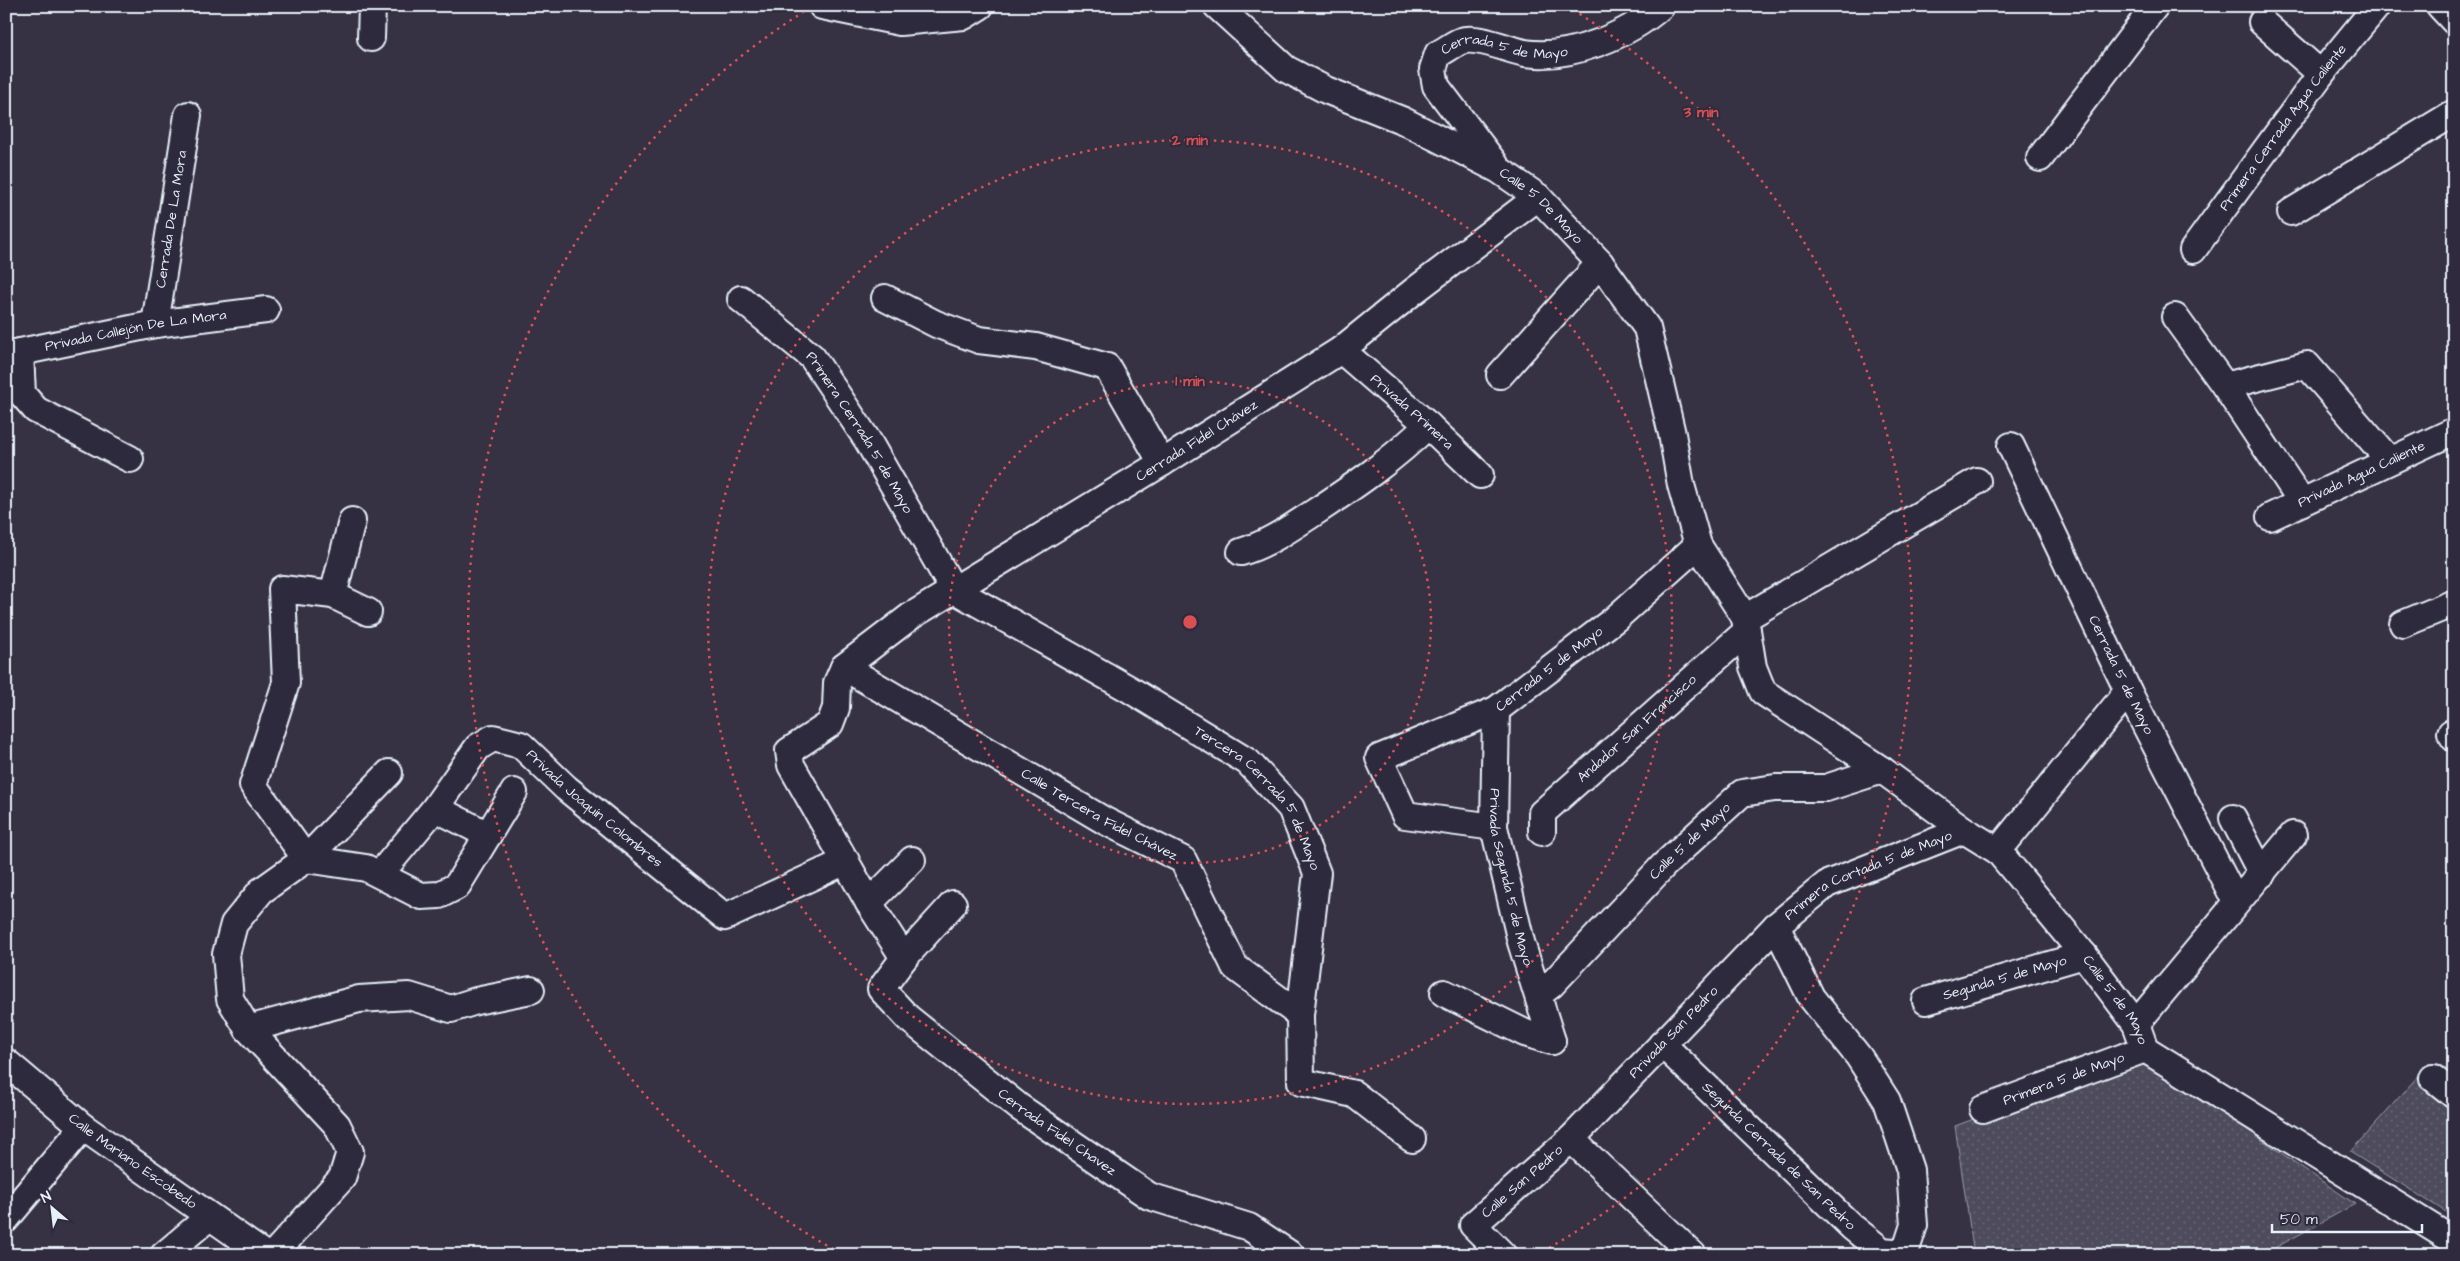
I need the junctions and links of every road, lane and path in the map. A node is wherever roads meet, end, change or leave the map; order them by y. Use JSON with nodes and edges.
{"nodes":[{"id":1,"x":372,"y":6,"type":"edge"},
{"id":2,"x":822,"y":6,"type":"edge"},
{"id":3,"x":1217,"y":6,"type":"edge"},
{"id":4,"x":2155,"y":6,"type":"edge"},
{"id":5,"x":2377,"y":6,"type":"edge"},
{"id":6,"x":2440,"y":6,"type":"edge"},
{"id":7,"x":967,"y":9,"type":"edge"},
{"id":8,"x":852,"y":10,"type":"edge"},
{"id":9,"x":1648,"y":11,"type":"edge"},
{"id":10,"x":2454,"y":21,"type":"edge"},
{"id":11,"x":2262,"y":22,"type":"dead end"},
{"id":12,"x":371,"y":38,"type":"dead end"},
{"id":13,"x":2321,"y":74,"type":"junction"},
{"id":14,"x":2454,"y":113,"type":"edge"},
{"id":15,"x":188,"y":115,"type":"dead end"},
{"id":16,"x":2040,"y":158,"type":"dead end"},
{"id":17,"x":1499,"y":170,"type":"junction"},
{"id":18,"x":1538,"y":197,"type":"junction"},
{"id":19,"x":2291,"y":212,"type":"dead end"},
{"id":20,"x":2193,"y":250,"type":"dead end"},
{"id":21,"x":1600,"y":263,"type":"junction"},
{"id":22,"x":885,"y":298,"type":"dead end"},
{"id":23,"x":741,"y":299,"type":"dead end"},
{"id":24,"x":266,"y":310,"type":"dead end"},
{"id":25,"x":2175,"y":317,"type":"dead end"},
{"id":26,"x":155,"y":324,"type":"junction"},
{"id":27,"x":1341,"y":350,"type":"junction"},
{"id":28,"x":13,"y":354,"type":"edge"},
{"id":29,"x":1500,"y":375,"type":"dead end"},
{"id":30,"x":2226,"y":386,"type":"junction"},
{"id":31,"x":1428,"y":425,"type":"junction"},
{"id":32,"x":2454,"y":431,"type":"edge"},
{"id":33,"x":2011,"y":446,"type":"dead end"},
{"id":34,"x":130,"y":459,"type":"dead end"},
{"id":35,"x":2389,"y":460,"type":"junction"},
{"id":36,"x":1162,"y":463,"type":"junction"},
{"id":37,"x":1480,"y":475,"type":"dead end"},
{"id":38,"x":1977,"y":481,"type":"dead end"},
{"id":39,"x":2302,"y":502,"type":"junction"},
{"id":40,"x":2270,"y":517,"type":"dead end"},
{"id":41,"x":352,"y":521,"type":"dead end"},
{"id":42,"x":1698,"y":545,"type":"junction"},
{"id":43,"x":1242,"y":552,"type":"dead end"},
{"id":44,"x":953,"y":589,"type":"junction"},
{"id":45,"x":334,"y":595,"type":"junction"},
{"id":46,"x":2454,"y":603,"type":"edge"},
{"id":47,"x":368,"y":612,"type":"dead end"},
{"id":48,"x":1746,"y":624,"type":"junction"},
{"id":49,"x":2403,"y":624,"type":"dead end"},
{"id":50,"x":844,"y":666,"type":"junction"},
{"id":51,"x":2128,"y":691,"type":"junction"},
{"id":52,"x":1496,"y":710,"type":"junction"},
{"id":53,"x":1882,"y":770,"type":"junction"},
{"id":54,"x":389,"y":773,"type":"dead end"},
{"id":55,"x":514,"y":792,"type":"dead end"},
{"id":56,"x":435,"y":808,"type":"junction"},
{"id":57,"x":2233,"y":818,"type":"dead end"},
{"id":58,"x":1494,"y":827,"type":"junction"},
{"id":59,"x":1964,"y":830,"type":"junction"},
{"id":60,"x":1542,"y":832,"type":"dead end"},
{"id":61,"x":488,"y":835,"type":"junction"},
{"id":62,"x":2293,"y":835,"type":"dead end"},
{"id":63,"x":1998,"y":851,"type":"junction"},
{"id":64,"x":306,"y":859,"type":"junction"},
{"id":65,"x":912,"y":860,"type":"dead end"},
{"id":66,"x":846,"y":861,"type":"junction"},
{"id":67,"x":380,"y":874,"type":"junction"},
{"id":68,"x":2262,"y":874,"type":"junction"},
{"id":69,"x":869,"y":902,"type":"junction"},
{"id":70,"x":2236,"y":902,"type":"junction"},
{"id":71,"x":954,"y":904,"type":"dead end"},
{"id":72,"x":1776,"y":926,"type":"junction"},
{"id":73,"x":2084,"y":955,"type":"junction"},
{"id":74,"x":904,"y":958,"type":"junction"},
{"id":75,"x":531,"y":990,"type":"dead end"},
{"id":76,"x":1444,"y":993,"type":"dead end"},
{"id":77,"x":1539,"y":994,"type":"junction"},
{"id":78,"x":1926,"y":1001,"type":"dead end"},
{"id":79,"x":1300,"y":1015,"type":"junction"},
{"id":80,"x":2136,"y":1024,"type":"junction"},
{"id":81,"x":248,"y":1029,"type":"junction"},
{"id":82,"x":1662,"y":1044,"type":"junction"},
{"id":83,"x":2145,"y":1049,"type":"junction"},
{"id":84,"x":6,"y":1062,"type":"edge"},
{"id":85,"x":2433,"y":1078,"type":"dead end"},
{"id":86,"x":2454,"y":1096,"type":"edge"},
{"id":87,"x":1983,"y":1109,"type":"dead end"},
{"id":88,"x":83,"y":1127,"type":"junction"},
{"id":89,"x":1412,"y":1138,"type":"dead end"},
{"id":90,"x":1571,"y":1139,"type":"junction"},
{"id":91,"x":209,"y":1217,"type":"junction"},
{"id":92,"x":6,"y":1219,"type":"edge"},
{"id":93,"x":2454,"y":1241,"type":"edge"},
{"id":94,"x":164,"y":1255,"type":"edge"},
{"id":95,"x":265,"y":1255,"type":"edge"},
{"id":96,"x":273,"y":1255,"type":"edge"},
{"id":97,"x":1291,"y":1255,"type":"edge"},
{"id":98,"x":1503,"y":1255,"type":"edge"},
{"id":99,"x":1692,"y":1255,"type":"edge"}],
"edges":[{"from":1,"to":12,"type":"street"},
{"from":2,"to":8,"type":"street"},
{"from":3,"to":17,"type":"street","name":"Calle 5 De Mayo"},
{"from":4,"to":16,"type":"street"},
{"from":5,"to":13,"type":"street","name":"Primera Cerrada Agua Caliente"},
{"from":6,"to":10,"type":"street"},
{"from":7,"to":8,"type":"street"},
{"from":9,"to":17,"type":"street","name":"Cerrada 5 de Mayo"},
{"from":11,"to":13,"type":"street"},
{"from":13,"to":20,"type":"street","name":"Primera Cerrada Agua Caliente"},
{"from":14,"to":19,"type":"street"},
{"from":15,"to":26,"type":"street","name":"Cerrada De La Mora"},
{"from":17,"to":18,"type":"street","name":"Calle 5 De Mayo"},
{"from":18,"to":21,"type":"street","name":"Calle 5 De Mayo"},
{"from":18,"to":27,"type":"street","name":"Cerrada Fidel Chávez"},
{"from":21,"to":29,"type":"street"},
{"from":21,"to":42,"type":"street","name":"Calle 5 De Mayo"},
{"from":22,"to":36,"type":"street"},
{"from":23,"to":44,"type":"street","name":"Primera Cerrada 5 de Mayo"},
{"from":24,"to":26,"type":"street","name":"Privada Callejón De La Mora"},
{"from":25,"to":30,"type":"street"},
{"from":26,"to":28,"type":"street","name":"Privada Callejón De La Mora"},
{"from":27,"to":31,"type":"street","name":"Privada Primera"},
{"from":27,"to":36,"type":"street","name":"Cerrada Fidel Chávez"},
{"from":28,"to":34,"type":"street"},
{"from":30,"to":35,"type":"street"},
{"from":30,"to":39,"type":"street"},
{"from":31,"to":37,"type":"street","name":"Privada Primera"},
{"from":31,"to":43,"type":"street"},
{"from":32,"to":35,"type":"street","name":"Privada Agua Caliente"},
{"from":33,"to":51,"type":"street","name":"Cerrada 5 de Mayo"},
{"from":35,"to":39,"type":"street","name":"Privada Agua Caliente"},
{"from":36,"to":44,"type":"street","name":"Cerrada Fidel Chávez"},
{"from":38,"to":48,"type":"street"},
{"from":39,"to":40,"type":"street","name":"Privada Agua Caliente"},
{"from":41,"to":45,"type":"street"},
{"from":42,"to":48,"type":"street","name":"Calle 5 de Mayo"},
{"from":42,"to":52,"type":"street","name":"Cerrada 5 de Mayo"},
{"from":44,"to":50,"type":"street","name":"Cerrada Fidel Chávez"},
{"from":44,"to":79,"type":"street","name":"Tercera Cerrada 5 de Mayo"},
{"from":45,"to":47,"type":"street"},
{"from":45,"to":64,"type":"street"},
{"from":46,"to":49,"type":"street"},
{"from":48,"to":53,"type":"street","name":"Calle 5 de Mayo"},
{"from":48,"to":60,"type":"street","name":"Andador San Francisco"},
{"from":50,"to":66,"type":"street"},
{"from":50,"to":79,"type":"street","name":"Calle Tercera Fidel Chávez"},
{"from":51,"to":63,"type":"street"},
{"from":51,"to":70,"type":"street","name":"Cerrada 5 de Mayo"},
{"from":52,"to":58,"type":"street","name":"Privada Segunda 5 de Mayo"},
{"from":52,"to":58,"type":"street","name":"Cerrada 5 de Mayo"},
{"from":53,"to":59,"type":"street","name":"Calle 5 de Mayo"},
{"from":53,"to":77,"type":"street","name":"Calle 5 de Mayo"},
{"from":54,"to":64,"type":"street"},
{"from":55,"to":61,"type":"street"},
{"from":56,"to":61,"type":"street"},
{"from":56,"to":66,"type":"street","name":"Privada Joaquín Colombres"},
{"from":56,"to":67,"type":"street","name":"Privada Joaquín Colombres"},
{"from":57,"to":68,"type":"street"},
{"from":58,"to":77,"type":"street","name":"Privada Segunda 5 de Mayo"},
{"from":59,"to":63,"type":"street","name":"Calle 5 de Mayo"},
{"from":59,"to":72,"type":"street","name":"Primera Cortada 5 de Mayo"},
{"from":61,"to":67,"type":"street"},
{"from":62,"to":68,"type":"street"},
{"from":63,"to":73,"type":"street","name":"Calle 5 de Mayo"},
{"from":64,"to":67,"type":"street"},
{"from":64,"to":81,"type":"street"},
{"from":65,"to":69,"type":"street"},
{"from":66,"to":69,"type":"street"},
{"from":68,"to":70,"type":"street"},
{"from":69,"to":74,"type":"street"},
{"from":70,"to":80,"type":"street"},
{"from":71,"to":74,"type":"street","name":"Cerrada Fidel Chavez"},
{"from":72,"to":82,"type":"street","name":"Privada San Pedro"},
{"from":72,"to":82,"type":"street","name":"Segunda Cerrada de San Pedro"},
{"from":73,"to":78,"type":"street","name":"Segunda 5 de Mayo"},
{"from":73,"to":80,"type":"street","name":"Calle 5 de Mayo"},
{"from":74,"to":97,"type":"street","name":"Cerrada Fidel Chavez"},
{"from":75,"to":81,"type":"street"},
{"from":76,"to":77,"type":"street","name":"Privada Segunda 5 de Mayo"},
{"from":79,"to":89,"type":"street","name":"Tercera Cerrada 5 de Mayo"},
{"from":80,"to":83,"type":"street","name":"Calle 5 de Mayo"},
{"from":81,"to":96,"type":"street"},
{"from":82,"to":90,"type":"street","name":"Privada San Pedro"},
{"from":83,"to":87,"type":"street","name":"Primera 5 de Mayo"},
{"from":83,"to":93,"type":"street","name":"Calle 5 de Mayo"},
{"from":84,"to":88,"type":"street","name":"Calle Mariano Escobedo"},
{"from":85,"to":86,"type":"street"},
{"from":88,"to":91,"type":"street","name":"Calle Mariano Escobedo"},
{"from":88,"to":92,"type":"street"},
{"from":90,"to":98,"type":"street","name":"Calle San Pedro"},
{"from":90,"to":99,"type":"street"},
{"from":91,"to":94,"type":"street"},
{"from":91,"to":95,"type":"street","name":"Calle Mariano Escobedo"}]}
